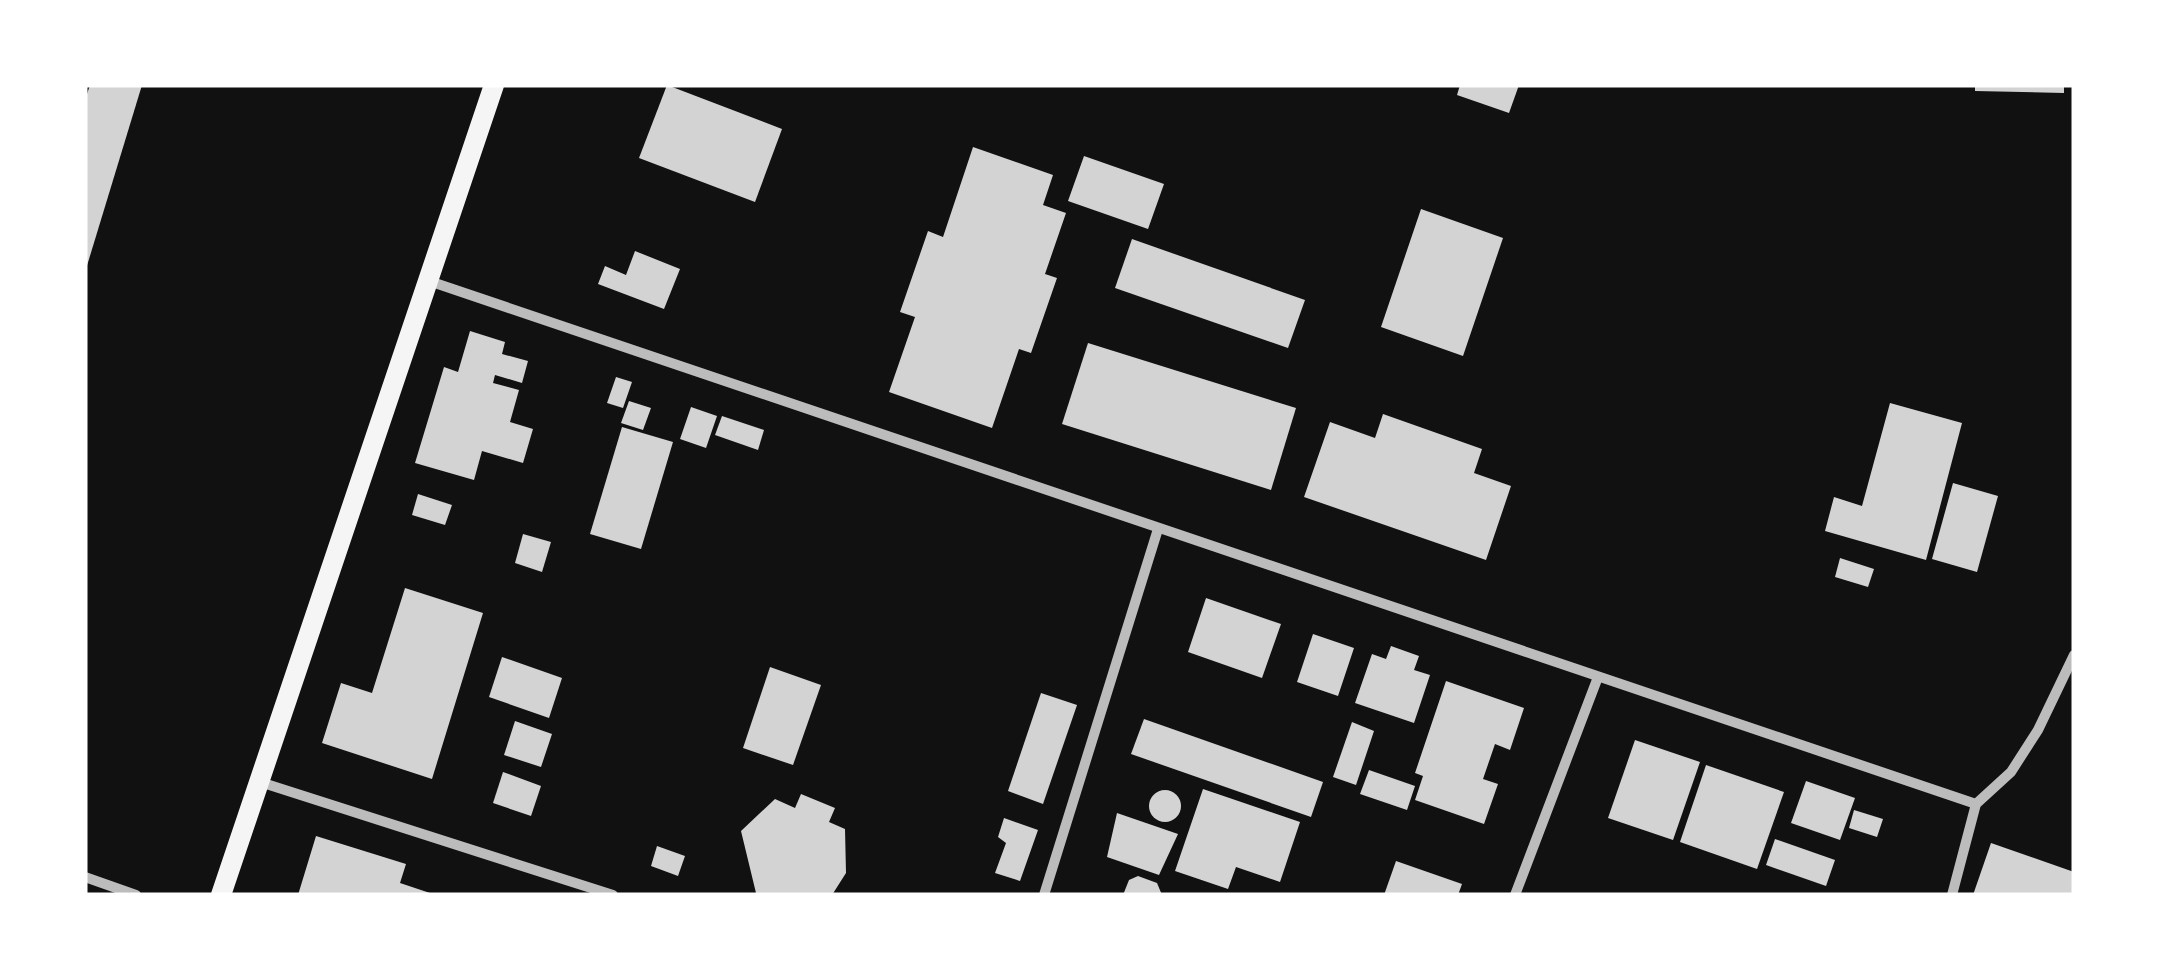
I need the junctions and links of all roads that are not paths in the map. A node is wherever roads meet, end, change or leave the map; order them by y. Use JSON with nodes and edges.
{"nodes":[{"id":1,"x":494,"y":85,"type":"edge"},
{"id":2,"x":429,"y":281,"type":"junction"},
{"id":3,"x":1158,"y":530,"type":"junction"},
{"id":4,"x":2074,"y":655,"type":"edge"},
{"id":5,"x":1598,"y":677,"type":"junction"},
{"id":6,"x":260,"y":782,"type":"junction"},
{"id":7,"x":1976,"y":804,"type":"junction"},
{"id":8,"x":85,"y":877,"type":"edge"},
{"id":9,"x":136,"y":895,"type":"edge"},
{"id":10,"x":221,"y":895,"type":"edge"},
{"id":11,"x":613,"y":895,"type":"edge"},
{"id":12,"x":1044,"y":895,"type":"edge"},
{"id":13,"x":1515,"y":895,"type":"edge"},
{"id":14,"x":1952,"y":895,"type":"edge"}],
"edges":[{"from":1,"to":2,"type":"main road"},
{"from":2,"to":3,"type":"street"},
{"from":2,"to":6,"type":"main road"},
{"from":3,"to":5,"type":"street"},
{"from":3,"to":12,"type":"street"},
{"from":4,"to":7,"type":"street"},
{"from":5,"to":7,"type":"street"},
{"from":5,"to":13,"type":"street"},
{"from":6,"to":10,"type":"main road"},
{"from":6,"to":11,"type":"street"},
{"from":7,"to":14,"type":"street"},
{"from":8,"to":9,"type":"street"}]}
